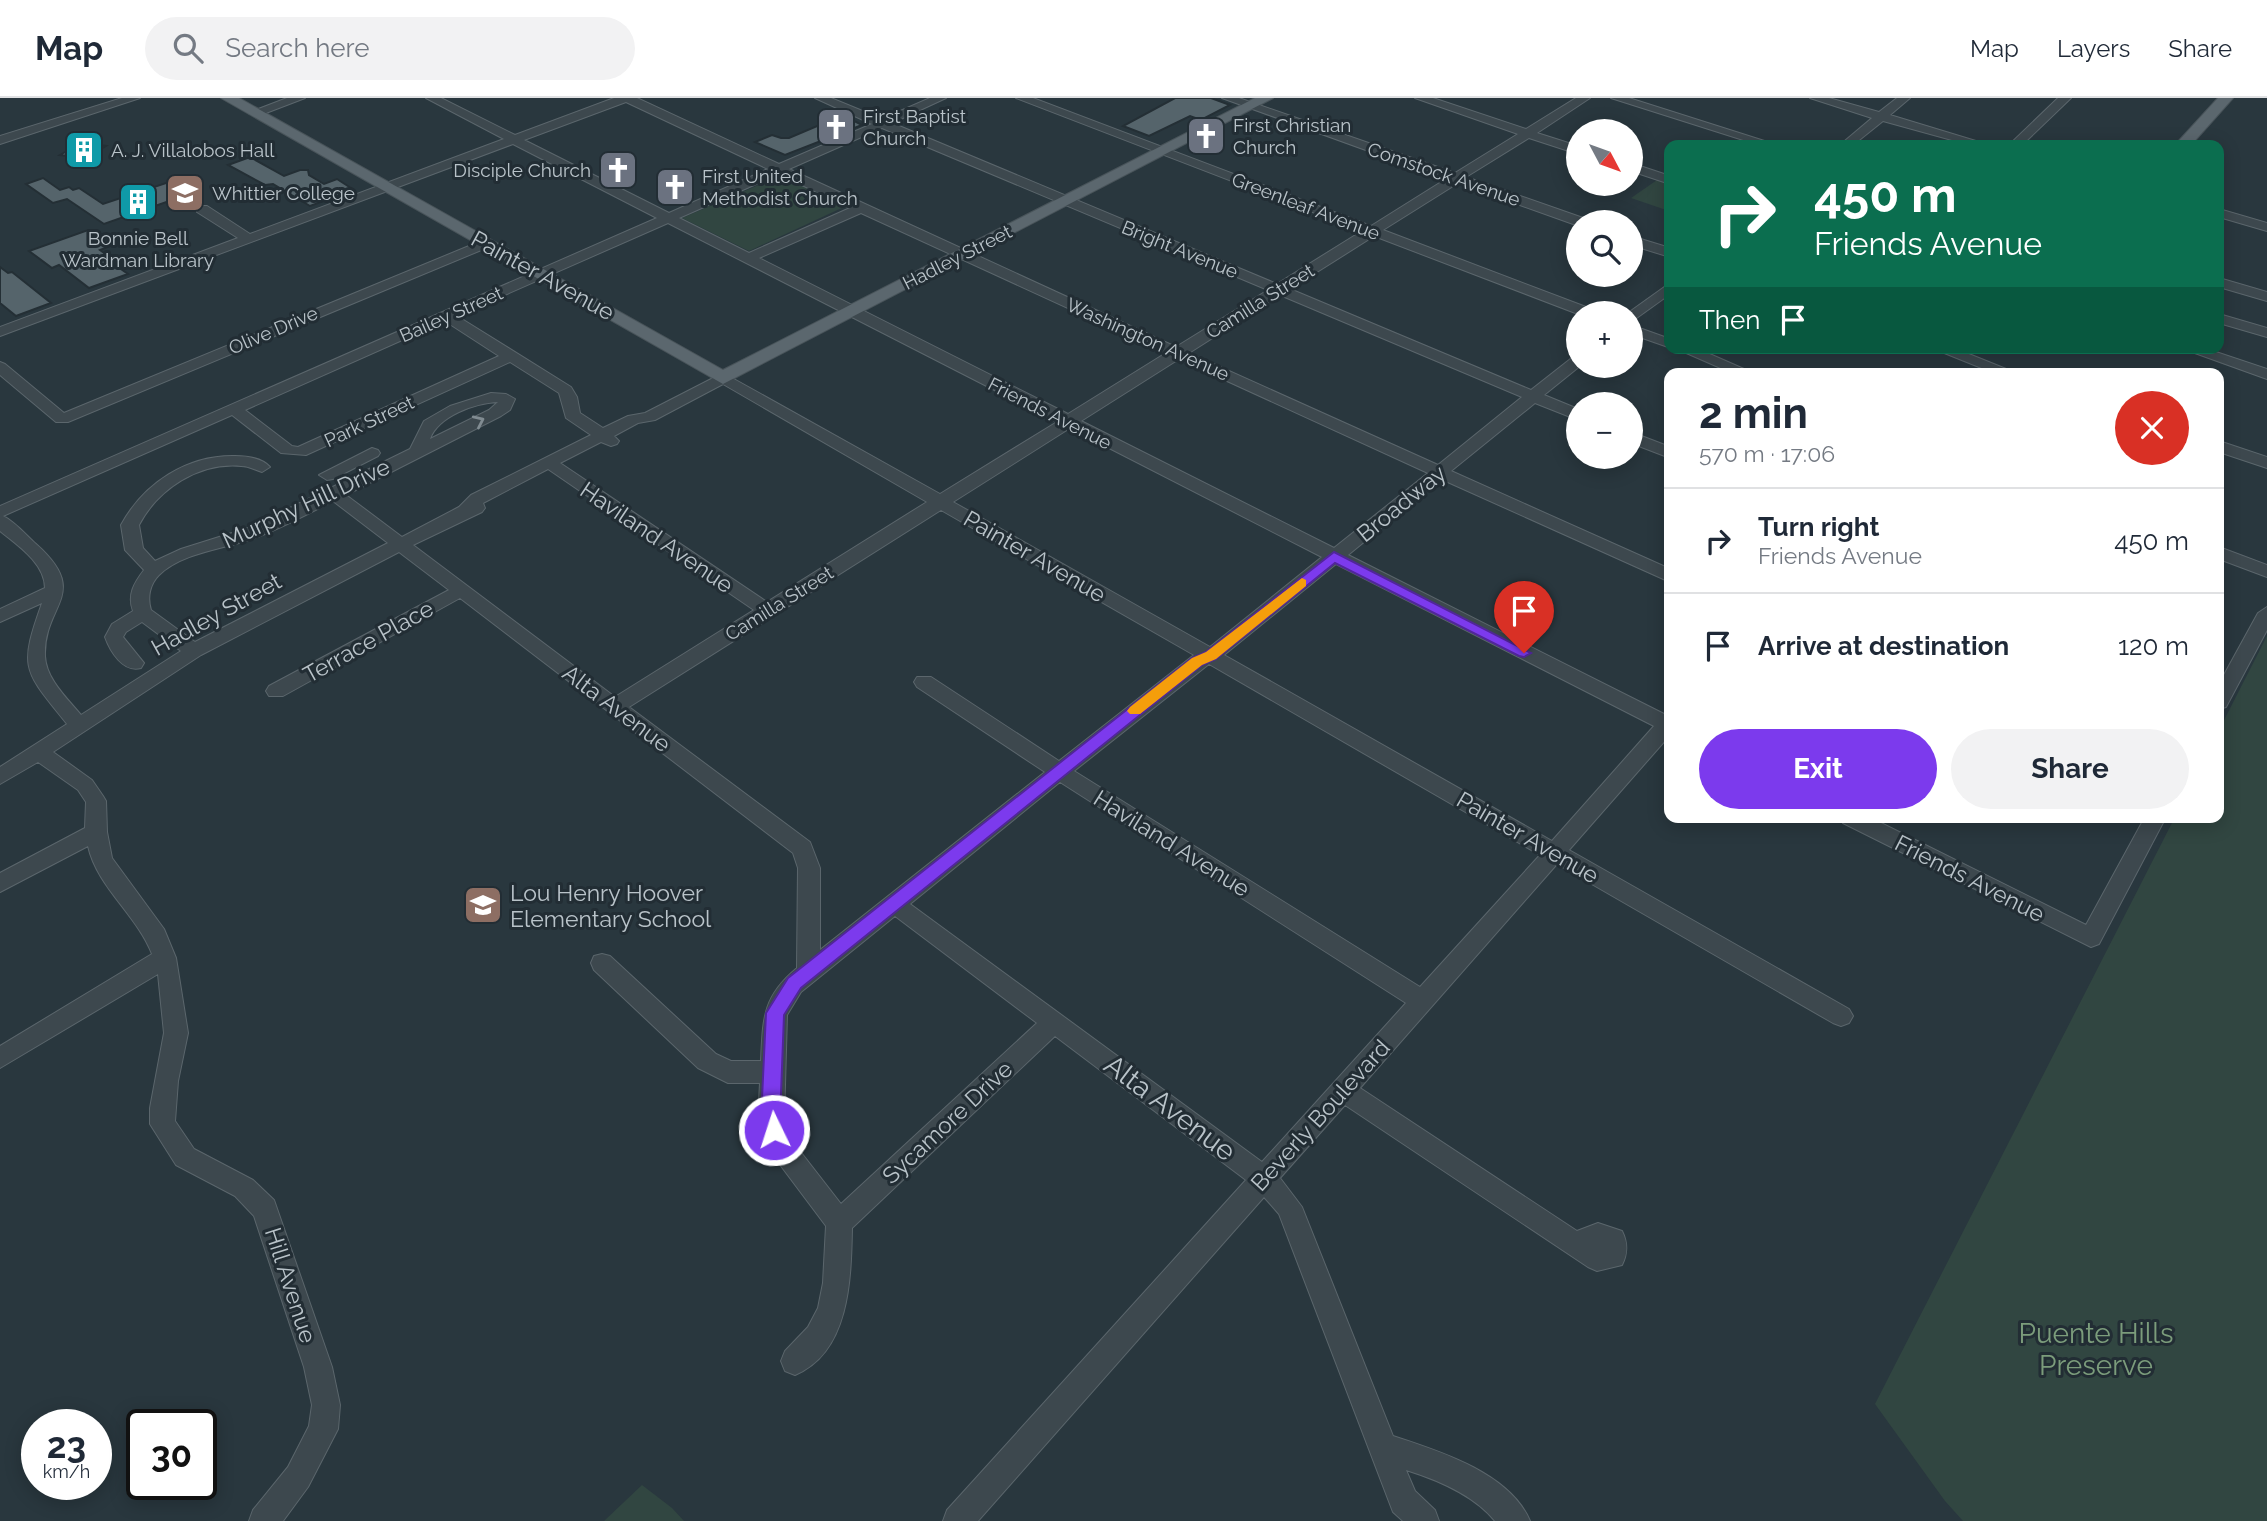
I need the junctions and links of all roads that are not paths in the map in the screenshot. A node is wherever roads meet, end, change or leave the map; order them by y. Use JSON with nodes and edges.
{"nodes":[{"id":1,"x":134,"y":98,"type":"edge"},
{"id":2,"x":228,"y":98,"type":"edge"},
{"id":3,"x":299,"y":98,"type":"edge"},
{"id":4,"x":432,"y":98,"type":"edge"},
{"id":5,"x":627,"y":98,"type":"edge"},
{"id":6,"x":821,"y":98,"type":"edge"},
{"id":7,"x":940,"y":98,"type":"edge"},
{"id":8,"x":1022,"y":98,"type":"edge"},
{"id":9,"x":1228,"y":98,"type":"edge"},
{"id":10,"x":1266,"y":98,"type":"edge"},
{"id":11,"x":1421,"y":98,"type":"edge"},
{"id":12,"x":1584,"y":98,"type":"edge"},
{"id":13,"x":1617,"y":98,"type":"edge"},
{"id":14,"x":1816,"y":98,"type":"edge"},
{"id":15,"x":1904,"y":98,"type":"edge"},
{"id":16,"x":2066,"y":98,"type":"edge"},
{"id":17,"x":2226,"y":98,"type":"edge"},
{"id":18,"x":1250,"y":106,"type":"junction"},
{"id":19,"x":254,"y":113,"type":"junction"},
{"id":20,"x":1881,"y":116,"type":"junction"},
{"id":21,"x":883,"y":123,"type":"junction"},
{"id":22,"x":1528,"y":133,"type":"junction"},
{"id":23,"x":516,"y":139,"type":"junction"},
{"id":24,"x":0,"y":140,"type":"edge"},
{"id":25,"x":1755,"y":140,"type":"edge"},
{"id":26,"x":1852,"y":140,"type":"edge"},
{"id":27,"x":1965,"y":140,"type":"edge"},
{"id":28,"x":2020,"y":140,"type":"edge"},
{"id":29,"x":2188,"y":140,"type":"edge"},
{"id":30,"x":1566,"y":146,"type":"edge"},
{"id":31,"x":1162,"y":151,"type":"junction"},
{"id":32,"x":779,"y":169,"type":"junction"},
{"id":33,"x":1643,"y":171,"type":"edge"},
{"id":34,"x":1455,"y":178,"type":"junction"},
{"id":35,"x":1664,"y":178,"type":"edge"},
{"id":36,"x":387,"y":188,"type":"junction"},
{"id":37,"x":1064,"y":202,"type":"junction"},
{"id":38,"x":860,"y":208,"type":"junction"},
{"id":39,"x":202,"y":209,"type":"dead end"},
{"id":40,"x":2224,"y":214,"type":"edge"},
{"id":41,"x":1566,"y":217,"type":"edge"},
{"id":42,"x":667,"y":218,"type":"junction"},
{"id":43,"x":2267,"y":227,"type":"edge"},
{"id":44,"x":1372,"y":231,"type":"junction"},
{"id":45,"x":249,"y":239,"type":"junction"},
{"id":46,"x":486,"y":243,"type":"junction"},
{"id":47,"x":1643,"y":244,"type":"edge"},
{"id":48,"x":1664,"y":251,"type":"edge"},
{"id":49,"x":961,"y":255,"type":"junction"},
{"id":50,"x":749,"y":258,"type":"junction"},
{"id":51,"x":540,"y":274,"type":"junction"},
{"id":52,"x":2224,"y":284,"type":"edge"},
{"id":53,"x":1278,"y":290,"type":"junction"},
{"id":54,"x":1664,"y":292,"type":"edge"},
{"id":55,"x":2267,"y":297,"type":"edge"},
{"id":56,"x":1566,"y":304,"type":"edge"},
{"id":57,"x":1643,"y":308,"type":"edge"},
{"id":58,"x":849,"y":312,"type":"junction"},
{"id":59,"x":448,"y":317,"type":"junction"},
{"id":60,"x":2224,"y":320,"type":"edge"},
{"id":61,"x":1,"y":330,"type":"edge"},
{"id":62,"x":2267,"y":333,"type":"edge"},
{"id":63,"x":1643,"y":334,"type":"edge"},
{"id":64,"x":1664,"y":342,"type":"edge"},
{"id":65,"x":1179,"y":352,"type":"junction"},
{"id":66,"x":1697,"y":354,"type":"edge"},
{"id":67,"x":1951,"y":354,"type":"edge"},
{"id":68,"x":1996,"y":354,"type":"edge"},
{"id":69,"x":2206,"y":354,"type":"edge"},
{"id":70,"x":511,"y":356,"type":"junction"},
{"id":71,"x":1733,"y":368,"type":"edge"},
{"id":72,"x":1980,"y":368,"type":"edge"},
{"id":73,"x":1983,"y":368,"type":"edge"},
{"id":74,"x":1566,"y":370,"type":"edge"},
{"id":75,"x":3,"y":373,"type":"edge"},
{"id":76,"x":2267,"y":374,"type":"edge"},
{"id":77,"x":723,"y":378,"type":"junction"},
{"id":78,"x":1533,"y":397,"type":"junction"},
{"id":79,"x":234,"y":409,"type":"junction"},
{"id":80,"x":1566,"y":410,"type":"edge"},
{"id":81,"x":1068,"y":422,"type":"junction"},
{"id":82,"x":606,"y":438,"type":"junction"},
{"id":83,"x":1643,"y":442,"type":"edge"},
{"id":84,"x":2224,"y":448,"type":"edge"},
{"id":85,"x":418,"y":450,"type":"junction"},
{"id":86,"x":1664,"y":451,"type":"edge"},
{"id":87,"x":372,"y":453,"type":"dead end"},
{"id":88,"x":2267,"y":463,"type":"edge"},
{"id":89,"x":553,"y":465,"type":"junction"},
{"id":90,"x":348,"y":466,"type":"junction"},
{"id":91,"x":262,"y":467,"type":"dead end"},
{"id":92,"x":1441,"y":471,"type":"junction"},
{"id":93,"x":327,"y":475,"type":"dead end"},
{"id":94,"x":364,"y":476,"type":"junction"},
{"id":95,"x":333,"y":493,"type":"junction"},
{"id":96,"x":941,"y":502,"type":"junction"},
{"id":97,"x":0,"y":512,"type":"edge"},
{"id":98,"x":0,"y":521,"type":"edge"},
{"id":99,"x":400,"y":545,"type":"junction"},
{"id":100,"x":2224,"y":555,"type":"edge"},
{"id":101,"x":1334,"y":557,"type":"junction"},
{"id":102,"x":154,"y":570,"type":"junction"},
{"id":103,"x":2267,"y":571,"type":"edge"},
{"id":104,"x":1664,"y":573,"type":"edge"},
{"id":105,"x":55,"y":590,"type":"junction"},
{"id":106,"x":460,"y":591,"type":"junction"},
{"id":107,"x":767,"y":611,"type":"junction"},
{"id":108,"x":144,"y":613,"type":"junction"},
{"id":109,"x":2267,"y":613,"type":"edge"},
{"id":110,"x":0,"y":615,"type":"edge"},
{"id":111,"x":194,"y":651,"type":"junction"},
{"id":112,"x":1211,"y":656,"type":"junction"},
{"id":113,"x":134,"y":663,"type":"dead end"},
{"id":114,"x":924,"y":682,"type":"dead end"},
{"id":115,"x":2224,"y":687,"type":"edge"},
{"id":116,"x":276,"y":691,"type":"dead end"},
{"id":117,"x":615,"y":706,"type":"junction"},
{"id":118,"x":1664,"y":722,"type":"edge"},
{"id":119,"x":78,"y":725,"type":"junction"},
{"id":120,"x":1664,"y":729,"type":"edge"},
{"id":121,"x":39,"y":752,"type":"junction"},
{"id":122,"x":1059,"y":771,"type":"junction"},
{"id":123,"x":0,"y":777,"type":"edge"},
{"id":124,"x":1862,"y":823,"type":"edge"},
{"id":125,"x":2154,"y":823,"type":"edge"},
{"id":126,"x":96,"y":832,"type":"junction"},
{"id":127,"x":1555,"y":852,"type":"junction"},
{"id":128,"x":0,"y":883,"type":"edge"},
{"id":129,"x":893,"y":903,"type":"junction"},
{"id":130,"x":165,"y":958,"type":"junction"},
{"id":131,"x":602,"y":963,"type":"dead end"},
{"id":132,"x":809,"y":971,"type":"junction"},
{"id":133,"x":1422,"y":1001,"type":"junction"},
{"id":134,"x":1841,"y":1016,"type":"dead end"},
{"id":135,"x":1054,"y":1022,"type":"junction"},
{"id":136,"x":0,"y":1058,"type":"edge"},
{"id":137,"x":772,"y":1072,"type":"junction"},
{"id":138,"x":1343,"y":1090,"type":"junction"},
{"id":139,"x":1264,"y":1178,"type":"junction"},
{"id":140,"x":839,"y":1223,"type":"junction"},
{"id":141,"x":1575,"y":1245,"type":"dead end"},
{"id":142,"x":794,"y":1362,"type":"dead end"},
{"id":143,"x":1382,"y":1447,"type":"junction"},
{"id":144,"x":1414,"y":1511,"type":"edge"},
{"id":145,"x":963,"y":1514,"type":"edge"},
{"id":146,"x":264,"y":1521,"type":"edge"},
{"id":147,"x":1515,"y":1521,"type":"edge"}],
"edges":[{"from":1,"to":24,"type":"street"},
{"from":2,"to":19,"type":"main road","name":"Painter Avenue"},
{"from":3,"to":19,"type":"street"},
{"from":4,"to":23,"type":"street","name":"Friends Avenue"},
{"from":5,"to":23,"type":"street"},
{"from":5,"to":32,"type":"street","name":"Washington Avenue"},
{"from":6,"to":21,"type":"street","name":"Bright Avenue"},
{"from":7,"to":21,"type":"street","name":"Bailey Street"},
{"from":8,"to":31,"type":"street","name":"Greenleaf Avenue"},
{"from":9,"to":18,"type":"street","name":"Comstock Avenue"},
{"from":10,"to":18,"type":"main road","name":"Hadley Street"},
{"from":11,"to":22,"type":"street"},
{"from":12,"to":22,"type":"street","name":"Camilla Street"},
{"from":13,"to":25,"type":"street"},
{"from":14,"to":20,"type":"street"},
{"from":15,"to":20,"type":"street"},
{"from":16,"to":28,"type":"street"},
{"from":17,"to":29,"type":"main road"},
{"from":18,"to":31,"type":"main road","name":"Hadley Street"},
{"from":18,"to":34,"type":"street","name":"Comstock Avenue"},
{"from":19,"to":36,"type":"main road","name":"Painter Avenue"},
{"from":20,"to":26,"type":"street"},
{"from":20,"to":27,"type":"street"},
{"from":21,"to":32,"type":"street","name":"Bailey Street"},
{"from":21,"to":37,"type":"street","name":"Bright Avenue"},
{"from":22,"to":30,"type":"street"},
{"from":22,"to":34,"type":"street","name":"Camilla Street"},
{"from":23,"to":36,"type":"street"},
{"from":23,"to":42,"type":"street","name":"Friends Avenue"},
{"from":31,"to":37,"type":"main road","name":"Hadley Street"},
{"from":31,"to":44,"type":"street","name":"Greenleaf Avenue"},
{"from":32,"to":38,"type":"street","name":"Washington Avenue"},
{"from":32,"to":42,"type":"street","name":"Bailey Street"},
{"from":33,"to":35,"type":"street"},
{"from":34,"to":41,"type":"street","name":"Comstock Avenue"},
{"from":34,"to":44,"type":"street","name":"Camilla Street"},
{"from":36,"to":45,"type":"street"},
{"from":36,"to":46,"type":"main road","name":"Painter Avenue"},
{"from":37,"to":49,"type":"main road","name":"Hadley Street"},
{"from":37,"to":53,"type":"street","name":"Bright Avenue"},
{"from":38,"to":49,"type":"street","name":"Washington Avenue"},
{"from":38,"to":50,"type":"street"},
{"from":39,"to":45,"type":"street"},
{"from":40,"to":43,"type":"street"},
{"from":42,"to":50,"type":"street","name":"Friends Avenue"},
{"from":42,"to":51,"type":"street","name":"Bailey Street"},
{"from":44,"to":53,"type":"street","name":"Camilla Street"},
{"from":44,"to":56,"type":"street","name":"Greenleaf Avenue"},
{"from":45,"to":61,"type":"street"},
{"from":46,"to":51,"type":"main road","name":"Painter Avenue"},
{"from":46,"to":75,"type":"street","name":"Olive Drive"},
{"from":47,"to":48,"type":"street"},
{"from":49,"to":58,"type":"main road","name":"Hadley Street"},
{"from":49,"to":65,"type":"street","name":"Washington Avenue"},
{"from":50,"to":58,"type":"street","name":"Friends Avenue"},
{"from":51,"to":59,"type":"street","name":"Bailey Street"},
{"from":51,"to":77,"type":"main road","name":"Painter Avenue"},
{"from":52,"to":55,"type":"street"},
{"from":53,"to":65,"type":"street","name":"Camilla Street"},
{"from":53,"to":78,"type":"street","name":"Bright Avenue"},
{"from":54,"to":57,"type":"street"},
{"from":58,"to":77,"type":"main road","name":"Hadley Street"},
{"from":58,"to":81,"type":"street","name":"Friends Avenue"},
{"from":59,"to":70,"type":"street"},
{"from":59,"to":79,"type":"street","name":"Bailey Street"},
{"from":60,"to":62,"type":"street"},
{"from":63,"to":64,"type":"street"},
{"from":65,"to":81,"type":"street","name":"Camilla Street"},
{"from":65,"to":92,"type":"street","name":"Washington Avenue"},
{"from":66,"to":71,"type":"street"},
{"from":67,"to":72,"type":"street"},
{"from":68,"to":73,"type":"street"},
{"from":69,"to":76,"type":"street"},
{"from":70,"to":79,"type":"street","name":"Park Street"},
{"from":70,"to":82,"type":"street"},
{"from":74,"to":78,"type":"street","name":"Broadway"},
{"from":77,"to":82,"type":"street","name":"Hadley Street"},
{"from":77,"to":96,"type":"street","name":"Painter Avenue"},
{"from":78,"to":80,"type":"street","name":"Bright Avenue"},
{"from":78,"to":92,"type":"street","name":"Broadway"},
{"from":79,"to":97,"type":"street","name":"Bailey Street"},
{"from":81,"to":96,"type":"street","name":"Camilla Street"},
{"from":81,"to":101,"type":"street","name":"Friends Avenue"},
{"from":82,"to":89,"type":"street","name":"Hadley Street"},
{"from":83,"to":86,"type":"street"},
{"from":84,"to":88,"type":"street"},
{"from":85,"to":85,"type":"street","name":"Murphy Hill Drive","one_way":true},
{"from":85,"to":94,"type":"street","name":"Murphy Hill Drive"},
{"from":87,"to":90,"type":"street"},
{"from":89,"to":99,"type":"street","name":"Hadley Street"},
{"from":89,"to":107,"type":"street","name":"Haviland Avenue"},
{"from":90,"to":93,"type":"street"},
{"from":90,"to":94,"type":"street"},
{"from":91,"to":102,"type":"street"},
{"from":92,"to":101,"type":"street","name":"Broadway"},
{"from":92,"to":104,"type":"street","name":"Washington Avenue"},
{"from":94,"to":95,"type":"street","name":"Murphy Hill Drive"},
{"from":95,"to":99,"type":"street","name":"Alta Avenue"},
{"from":95,"to":102,"type":"street","name":"Murphy Hill Drive"},
{"from":96,"to":107,"type":"street","name":"Camilla Street"},
{"from":96,"to":112,"type":"street","name":"Painter Avenue"},
{"from":98,"to":105,"type":"street"},
{"from":99,"to":106,"type":"street","name":"Alta Avenue"},
{"from":99,"to":111,"type":"street","name":"Hadley Street"},
{"from":100,"to":103,"type":"street"},
{"from":101,"to":112,"type":"street","name":"Broadway"},
{"from":101,"to":118,"type":"street","name":"Friends Avenue"},
{"from":102,"to":108,"type":"street"},
{"from":105,"to":110,"type":"street"},
{"from":105,"to":119,"type":"street"},
{"from":106,"to":116,"type":"street","name":"Terrace Place"},
{"from":106,"to":117,"type":"street","name":"Alta Avenue"},
{"from":107,"to":117,"type":"street","name":"Camilla Street"},
{"from":108,"to":111,"type":"street"},
{"from":108,"to":113,"type":"street"},
{"from":109,"to":115,"type":"street"},
{"from":111,"to":119,"type":"street","name":"Hadley Street"},
{"from":112,"to":122,"type":"street","name":"Broadway"},
{"from":112,"to":127,"type":"street","name":"Painter Avenue"},
{"from":114,"to":122,"type":"street","name":"Haviland Avenue"},
{"from":117,"to":132,"type":"street","name":"Alta Avenue"},
{"from":119,"to":121,"type":"street","name":"Hadley Street"},
{"from":120,"to":127,"type":"street","name":"Beverly Boulevard"},
{"from":121,"to":123,"type":"street","name":"Hadley Street"},
{"from":121,"to":126,"type":"street","name":"Hill Avenue"},
{"from":122,"to":129,"type":"street","name":"Broadway"},
{"from":122,"to":133,"type":"street","name":"Haviland Avenue"},
{"from":124,"to":125,"type":"street","name":"Friends Avenue"},
{"from":126,"to":128,"type":"street"},
{"from":126,"to":130,"type":"street","name":"Hill Avenue"},
{"from":127,"to":133,"type":"street","name":"Beverly Boulevard"},
{"from":127,"to":134,"type":"street","name":"Painter Avenue"},
{"from":129,"to":132,"type":"street","name":"Broadway"},
{"from":129,"to":135,"type":"street","name":"Alta Avenue"},
{"from":130,"to":136,"type":"street"},
{"from":130,"to":146,"type":"street","name":"Hill Avenue"},
{"from":131,"to":137,"type":"street"},
{"from":132,"to":137,"type":"street","name":"Broadway"},
{"from":133,"to":138,"type":"street","name":"Beverly Boulevard"},
{"from":135,"to":139,"type":"street","name":"Alta Avenue"},
{"from":135,"to":140,"type":"street","name":"Sycamore Drive"},
{"from":137,"to":140,"type":"street","name":"Broadway"},
{"from":138,"to":139,"type":"street","name":"Beverly Boulevard"},
{"from":138,"to":141,"type":"street"},
{"from":139,"to":143,"type":"street","name":"Alta Avenue"},
{"from":139,"to":145,"type":"street","name":"Beverly Boulevard"},
{"from":140,"to":142,"type":"street"},
{"from":143,"to":144,"type":"street","name":"Alta Avenue"},
{"from":143,"to":147,"type":"street"}]}
